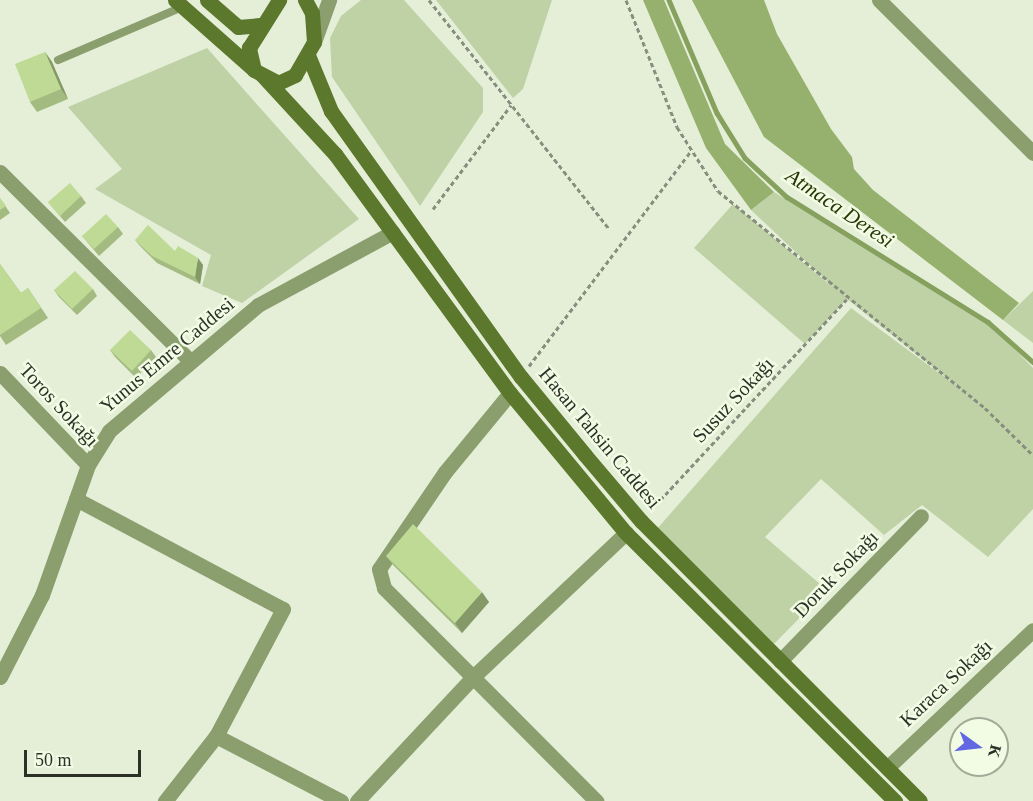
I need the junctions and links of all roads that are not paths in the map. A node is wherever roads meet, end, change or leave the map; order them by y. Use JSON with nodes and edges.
{"nodes":[{"id":1,"x":207,"y":0,"type":"edge"},
{"id":2,"x":279,"y":0,"type":"edge"},
{"id":3,"x":305,"y":0,"type":"edge"},
{"id":4,"x":329,"y":0,"type":"edge"},
{"id":5,"x":879,"y":0,"type":"edge"},
{"id":6,"x":179,"y":4,"type":"edge"},
{"id":7,"x":260,"y":26,"type":"junction"},
{"id":8,"x":311,"y":49,"type":"junction"},
{"id":9,"x":58,"y":60,"type":"dead end"},
{"id":10,"x":258,"y":72,"type":"junction"},
{"id":11,"x":1033,"y":153,"type":"edge"},
{"id":12,"x":0,"y":172,"type":"edge"},
{"id":13,"x":393,"y":232,"type":"junction"},
{"id":14,"x":188,"y":359,"type":"junction"},
{"id":15,"x":0,"y":373,"type":"edge"},
{"id":16,"x":510,"y":393,"type":"junction"},
{"id":17,"x":88,"y":465,"type":"junction"},
{"id":18,"x":76,"y":499,"type":"junction"},
{"id":19,"x":921,"y":516,"type":"dead end"},
{"id":20,"x":626,"y":533,"type":"junction"},
{"id":21,"x":1033,"y":630,"type":"edge"},
{"id":22,"x":780,"y":661,"type":"junction"},
{"id":23,"x":474,"y":676,"type":"junction"},
{"id":24,"x":0,"y":677,"type":"edge"},
{"id":25,"x":216,"y":736,"type":"junction"},
{"id":26,"x":888,"y":766,"type":"junction"},
{"id":27,"x":892,"y":800,"type":"edge"},
{"id":28,"x":165,"y":801,"type":"edge"},
{"id":29,"x":341,"y":801,"type":"edge"},
{"id":30,"x":357,"y":801,"type":"edge"},
{"id":31,"x":596,"y":801,"type":"edge"},
{"id":32,"x":920,"y":801,"type":"edge"}],
"edges":[{"from":1,"to":7,"type":"main road"},
{"from":2,"to":7,"type":"main road"},
{"from":3,"to":8,"type":"main road","name":"Hasan Tahsin Caddesi"},
{"from":4,"to":8,"type":"street"},
{"from":5,"to":11,"type":"street"},
{"from":6,"to":9,"type":"lane"},
{"from":6,"to":10,"type":"main road","name":"Hasan Tahsin Caddesi"},
{"from":7,"to":10,"type":"main road"},
{"from":8,"to":10,"type":"main road"},
{"from":8,"to":22,"type":"main road","name":"Hasan Tahsin Caddesi"},
{"from":10,"to":13,"type":"main road","name":"Hasan Tahsin Caddesi"},
{"from":12,"to":14,"type":"street"},
{"from":13,"to":14,"type":"street","name":"Yunus Emre Caddesi"},
{"from":13,"to":16,"type":"main road","name":"Hasan Tahsin Caddesi"},
{"from":14,"to":17,"type":"street","name":"Yunus Emre Caddesi"},
{"from":15,"to":17,"type":"street","name":"Toros Sokağı"},
{"from":16,"to":20,"type":"main road","name":"Hasan Tahsin Caddesi"},
{"from":16,"to":23,"type":"street"},
{"from":17,"to":18,"type":"street","name":"Yunus Emre Caddesi"},
{"from":18,"to":24,"type":"street","name":"Yunus Emre Caddesi"},
{"from":18,"to":25,"type":"street"},
{"from":19,"to":22,"type":"street","name":"Doruk Sokağı"},
{"from":20,"to":23,"type":"street"},
{"from":20,"to":27,"type":"main road","name":"Hasan Tahsin Caddesi"},
{"from":21,"to":26,"type":"street","name":"Karaca Sokağı"},
{"from":22,"to":26,"type":"main road","name":"Hasan Tahsin Caddesi"},
{"from":23,"to":30,"type":"street"},
{"from":23,"to":31,"type":"street"},
{"from":25,"to":28,"type":"street"},
{"from":25,"to":29,"type":"street"},
{"from":26,"to":32,"type":"main road","name":"Hasan Tahsin Caddesi"}]}
